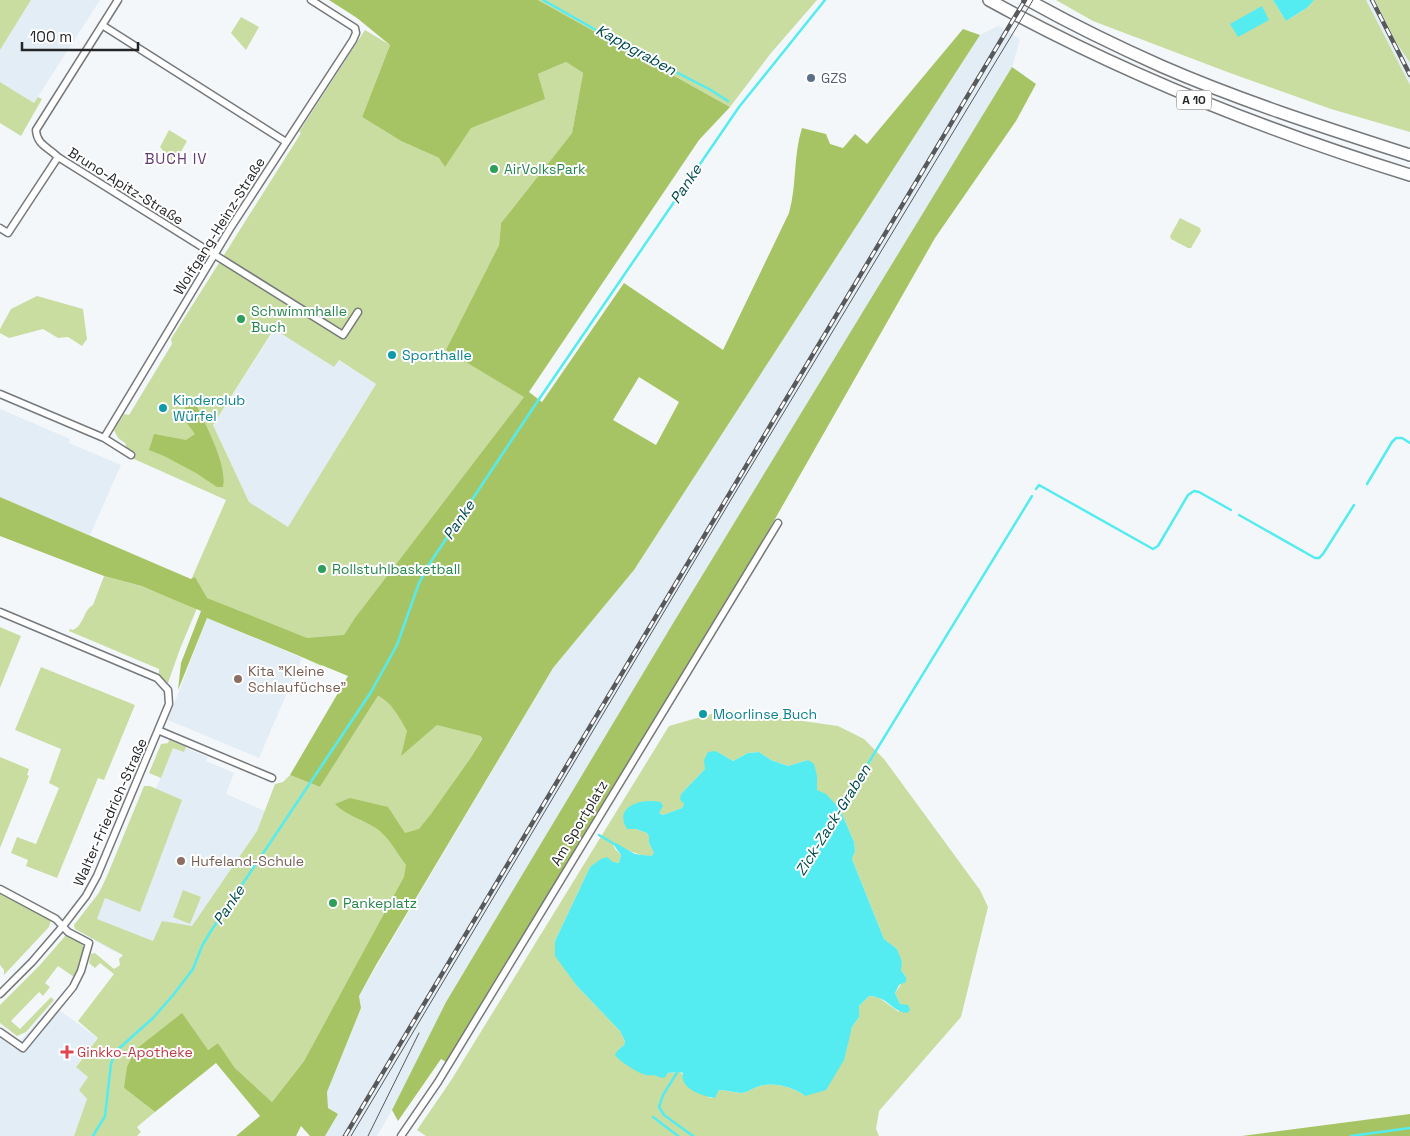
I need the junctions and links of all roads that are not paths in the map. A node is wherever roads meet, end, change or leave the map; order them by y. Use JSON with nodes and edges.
{"nodes":[{"id":1,"x":118,"y":0,"type":"edge"},
{"id":2,"x":311,"y":0,"type":"edge"},
{"id":3,"x":989,"y":0,"type":"edge"},
{"id":4,"x":1028,"y":0,"type":"edge"},
{"id":5,"x":102,"y":25,"type":"junction"},
{"id":6,"x":286,"y":142,"type":"junction"},
{"id":7,"x":1410,"y":155,"type":"edge"},
{"id":8,"x":58,"y":157,"type":"junction"},
{"id":9,"x":1410,"y":175,"type":"edge"},
{"id":10,"x":0,"y":228,"type":"edge"},
{"id":11,"x":215,"y":254,"type":"junction"},
{"id":12,"x":358,"y":312,"type":"dead end"},
{"id":13,"x":0,"y":394,"type":"edge"},
{"id":14,"x":104,"y":438,"type":"junction"},
{"id":15,"x":131,"y":455,"type":"dead end"},
{"id":16,"x":778,"y":523,"type":"dead end"},
{"id":17,"x":0,"y":612,"type":"edge"},
{"id":18,"x":160,"y":731,"type":"junction"},
{"id":19,"x":272,"y":778,"type":"dead end"},
{"id":20,"x":0,"y":889,"type":"edge"},
{"id":21,"x":63,"y":926,"type":"junction"},
{"id":22,"x":0,"y":994,"type":"edge"},
{"id":23,"x":0,"y":1032,"type":"edge"},
{"id":24,"x":401,"y":1136,"type":"edge"}],
"edges":[{"from":1,"to":5,"type":"street"},
{"from":2,"to":6,"type":"street","name":"Wolfgang-Heinz-Straße"},
{"from":3,"to":9,"type":"highway","number":"A 10"},
{"from":4,"to":7,"type":"highway","number":"A 10"},
{"from":5,"to":6,"type":"street"},
{"from":5,"to":8,"type":"street"},
{"from":6,"to":11,"type":"street","name":"Wolfgang-Heinz-Straße"},
{"from":8,"to":10,"type":"street","name":"Bruno-Apitz-Straße"},
{"from":8,"to":11,"type":"street","name":"Bruno-Apitz-Straße"},
{"from":11,"to":12,"type":"street","name":"Bruno-Apitz-Straße"},
{"from":11,"to":14,"type":"street","name":"Wolfgang-Heinz-Straße"},
{"from":13,"to":14,"type":"street"},
{"from":14,"to":15,"type":"street"},
{"from":16,"to":24,"type":"street","name":"Am Sportplatz"},
{"from":17,"to":18,"type":"street","name":"Walter-Friedrich-Straße"},
{"from":18,"to":19,"type":"street","name":"Walter-Friedrich-Straße"},
{"from":18,"to":21,"type":"street","name":"Walter-Friedrich-Straße"},
{"from":20,"to":21,"type":"street"},
{"from":21,"to":22,"type":"street","name":"Walter-Friedrich-Straße"},
{"from":21,"to":23,"type":"street"}]}
